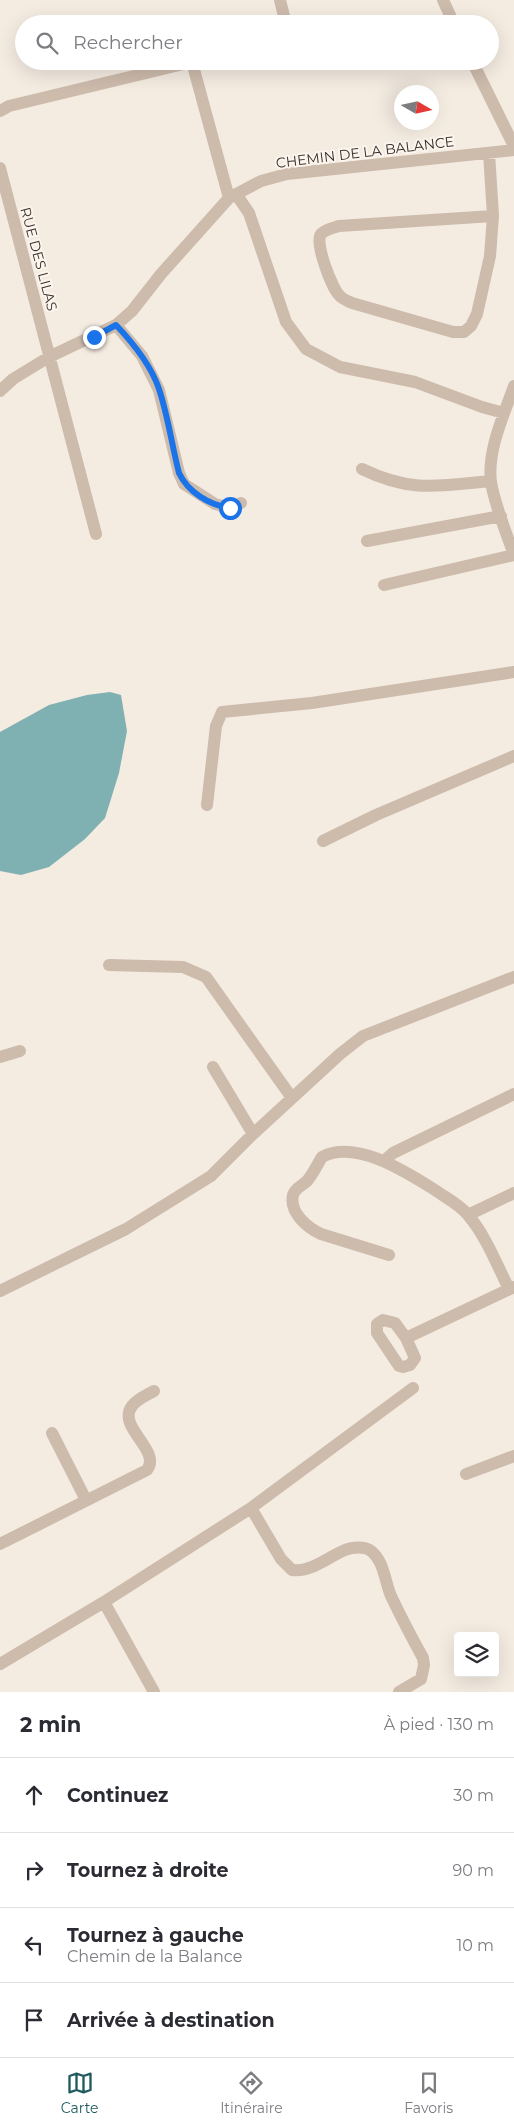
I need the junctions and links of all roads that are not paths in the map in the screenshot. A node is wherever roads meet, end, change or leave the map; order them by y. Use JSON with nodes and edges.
{"nodes":[{"id":1,"x":280,"y":0,"type":"edge"},
{"id":2,"x":444,"y":0,"type":"edge"},
{"id":3,"x":284,"y":15,"type":"edge"},
{"id":4,"x":450,"y":15,"type":"edge"},
{"id":5,"x":161,"y":70,"type":"edge"},
{"id":6,"x":196,"y":70,"type":"edge"},
{"id":7,"x":476,"y":70,"type":"edge"},
{"id":8,"x":0,"y":111,"type":"edge"},
{"id":9,"x":514,"y":148,"type":"edge"},
{"id":10,"x":489,"y":152,"type":"junction"},
{"id":11,"x":0,"y":168,"type":"edge"},
{"id":12,"x":232,"y":196,"type":"junction"},
{"id":13,"x":493,"y":216,"type":"junction"},
{"id":14,"x":116,"y":325,"type":"junction"},
{"id":15,"x":49,"y":357,"type":"junction"},
{"id":16,"x":514,"y":386,"type":"edge"},
{"id":17,"x":0,"y":391,"type":"edge"},
{"id":18,"x":504,"y":412,"type":"junction"},
{"id":19,"x":362,"y":470,"type":"dead end"},
{"id":20,"x":491,"y":481,"type":"junction"},
{"id":21,"x":241,"y":503,"type":"dead end"},
{"id":22,"x":501,"y":516,"type":"junction"},
{"id":23,"x":96,"y":534,"type":"dead end"},
{"id":24,"x":367,"y":541,"type":"dead end"},
{"id":25,"x":514,"y":555,"type":"edge"},
{"id":26,"x":384,"y":585,"type":"dead end"},
{"id":27,"x":514,"y":672,"type":"edge"},
{"id":28,"x":514,"y":756,"type":"edge"},
{"id":29,"x":208,"y":805,"type":"dead end"},
{"id":30,"x":323,"y":841,"type":"dead end"},
{"id":31,"x":109,"y":965,"type":"dead end"},
{"id":32,"x":514,"y":976,"type":"edge"},
{"id":33,"x":20,"y":1051,"type":"dead end"},
{"id":34,"x":0,"y":1056,"type":"edge"},
{"id":35,"x":213,"y":1067,"type":"dead end"},
{"id":36,"x":514,"y":1094,"type":"edge"},
{"id":37,"x":292,"y":1098,"type":"junction"},
{"id":38,"x":253,"y":1134,"type":"junction"},
{"id":39,"x":384,"y":1160,"type":"junction"},
{"id":40,"x":514,"y":1193,"type":"edge"},
{"id":41,"x":468,"y":1215,"type":"junction"},
{"id":42,"x":389,"y":1255,"type":"dead end"},
{"id":43,"x":512,"y":1288,"type":"edge"},
{"id":44,"x":0,"y":1291,"type":"edge"},
{"id":45,"x":406,"y":1338,"type":"dead end"},
{"id":46,"x":412,"y":1388,"type":"dead end"},
{"id":47,"x":154,"y":1391,"type":"dead end"},
{"id":48,"x":52,"y":1434,"type":"dead end"},
{"id":49,"x":514,"y":1456,"type":"edge"},
{"id":50,"x":466,"y":1474,"type":"dead end"},
{"id":51,"x":86,"y":1500,"type":"junction"},
{"id":52,"x":251,"y":1508,"type":"junction"},
{"id":53,"x":0,"y":1544,"type":"edge"},
{"id":54,"x":104,"y":1602,"type":"junction"},
{"id":55,"x":0,"y":1664,"type":"edge"},
{"id":56,"x":154,"y":1692,"type":"edge"},
{"id":57,"x":399,"y":1692,"type":"edge"}],
"edges":[{"from":1,"to":3,"type":"street"},
{"from":2,"to":4,"type":"street"},
{"from":5,"to":8,"type":"street"},
{"from":6,"to":12,"type":"street"},
{"from":7,"to":9,"type":"street"},
{"from":9,"to":10,"type":"street","name":"CHEMIN DE LA BALANCE"},
{"from":10,"to":12,"type":"street","name":"CHEMIN DE LA BALANCE"},
{"from":10,"to":13,"type":"street"},
{"from":11,"to":15,"type":"street","name":"RUE DES LILAS"},
{"from":12,"to":14,"type":"street","name":"CHEMIN DE LA BALANCE"},
{"from":12,"to":18,"type":"street"},
{"from":13,"to":13,"type":"street"},
{"from":14,"to":15,"type":"street","name":"CHEMIN DE LA BALANCE"},
{"from":14,"to":21,"type":"street"},
{"from":15,"to":17,"type":"street","name":"CHEMIN DE LA BALANCE"},
{"from":15,"to":23,"type":"street","name":"RUE DES LILAS"},
{"from":16,"to":18,"type":"street"},
{"from":18,"to":20,"type":"street"},
{"from":19,"to":20,"type":"street"},
{"from":20,"to":22,"type":"street"},
{"from":22,"to":24,"type":"street"},
{"from":22,"to":25,"type":"street"},
{"from":25,"to":26,"type":"street"},
{"from":27,"to":29,"type":"street"},
{"from":28,"to":30,"type":"street"},
{"from":31,"to":37,"type":"street"},
{"from":32,"to":37,"type":"street"},
{"from":33,"to":34,"type":"street"},
{"from":35,"to":38,"type":"street"},
{"from":36,"to":39,"type":"street"},
{"from":37,"to":38,"type":"street"},
{"from":38,"to":44,"type":"street"},
{"from":39,"to":41,"type":"street"},
{"from":39,"to":42,"type":"street"},
{"from":40,"to":41,"type":"street"},
{"from":41,"to":43,"type":"street"},
{"from":43,"to":45,"type":"street"},
{"from":46,"to":52,"type":"street"},
{"from":47,"to":51,"type":"street"},
{"from":48,"to":51,"type":"street"},
{"from":49,"to":50,"type":"street"},
{"from":51,"to":53,"type":"street"},
{"from":52,"to":54,"type":"street"},
{"from":52,"to":57,"type":"street"},
{"from":54,"to":55,"type":"street"},
{"from":54,"to":56,"type":"street"}]}
